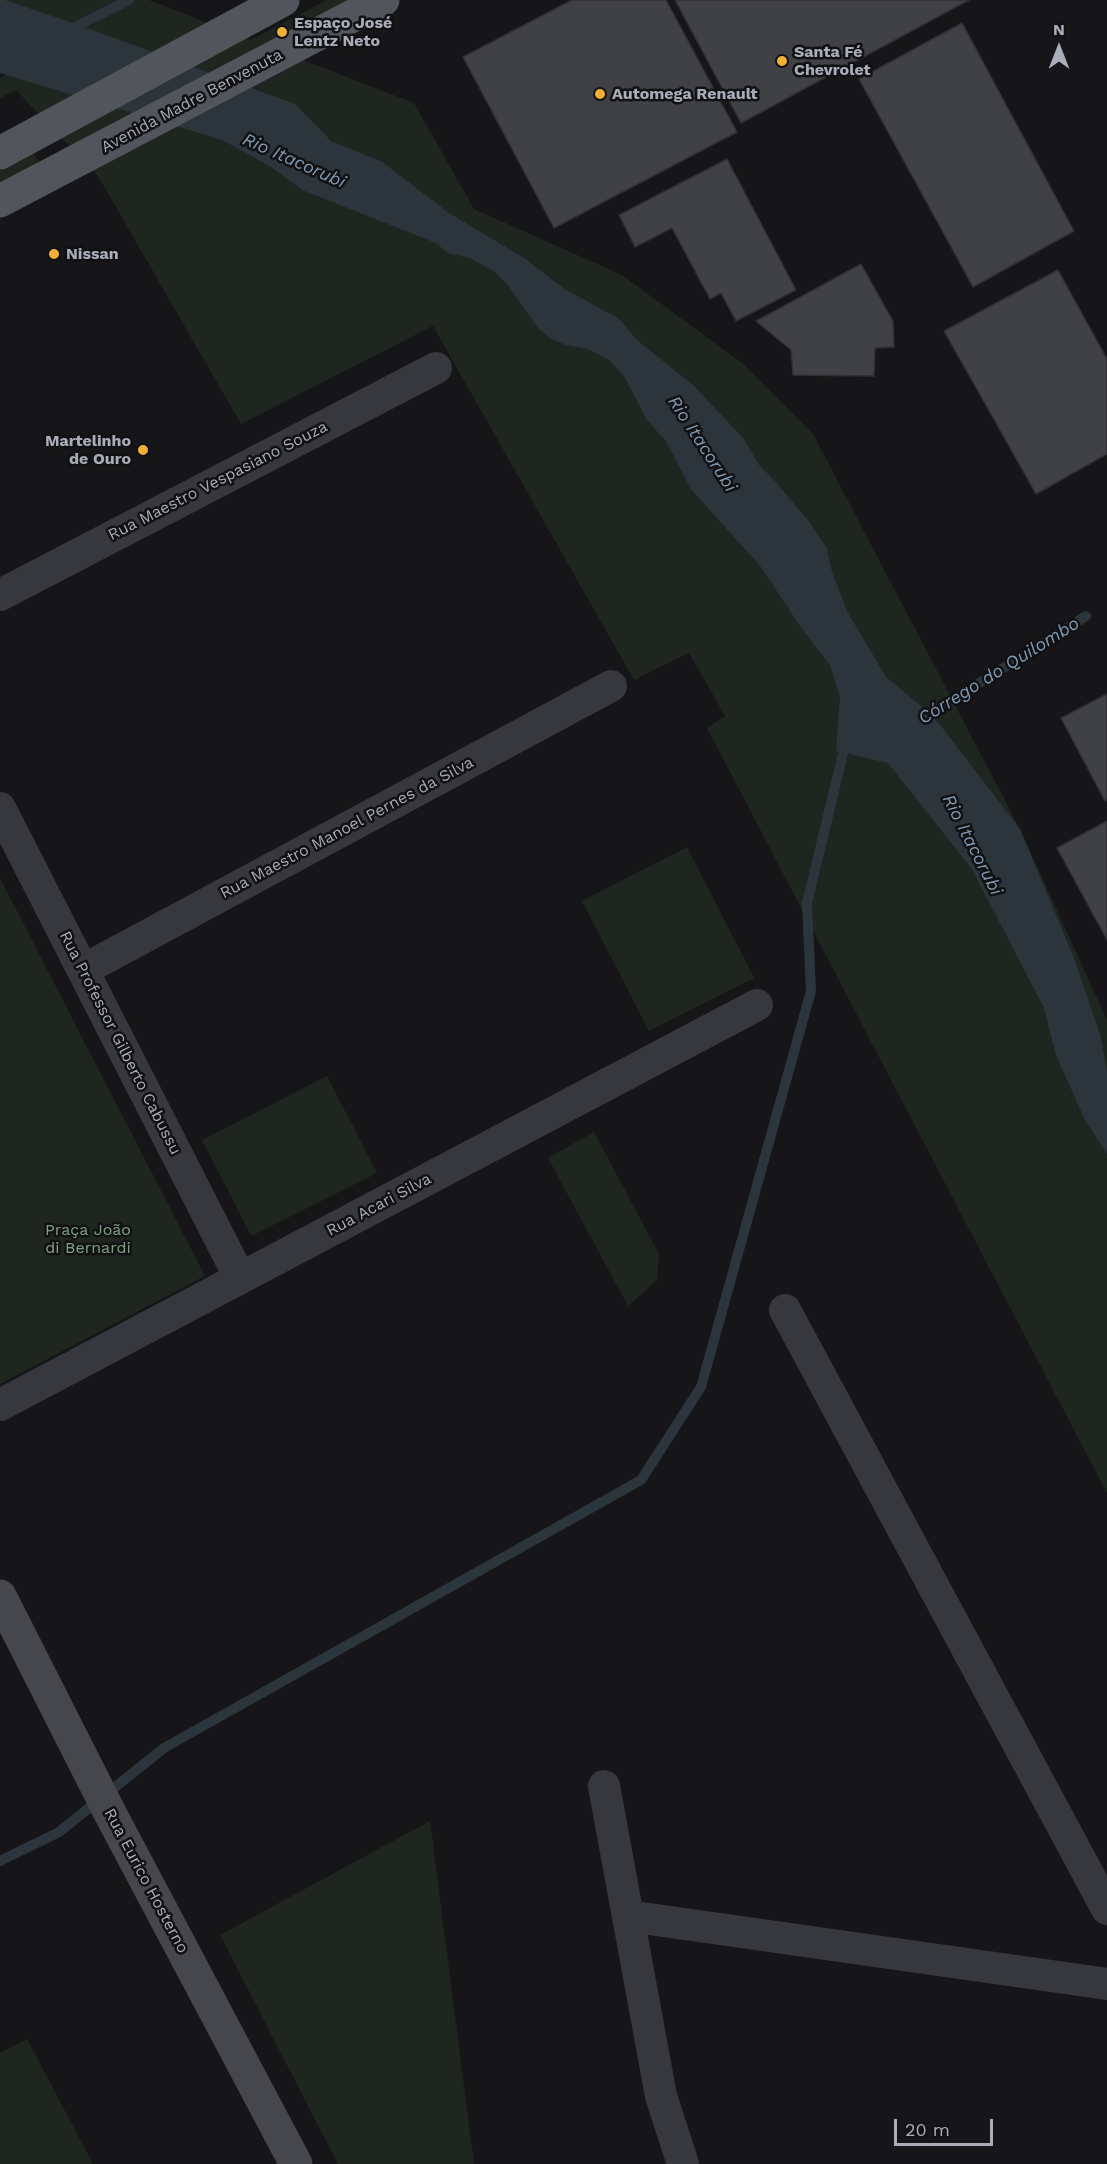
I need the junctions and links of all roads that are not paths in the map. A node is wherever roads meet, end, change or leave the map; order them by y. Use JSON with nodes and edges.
{"nodes":[{"id":1,"x":283,"y":0,"type":"edge"},
{"id":2,"x":383,"y":0,"type":"edge"},
{"id":3,"x":0,"y":153,"type":"edge"},
{"id":4,"x":0,"y":201,"type":"edge"},
{"id":5,"x":436,"y":368,"type":"dead end"},
{"id":6,"x":0,"y":595,"type":"edge"},
{"id":7,"x":611,"y":686,"type":"dead end"},
{"id":8,"x":0,"y":808,"type":"edge"},
{"id":9,"x":83,"y":970,"type":"junction"},
{"id":10,"x":757,"y":1005,"type":"dead end"},
{"id":11,"x":240,"y":1278,"type":"junction"},
{"id":12,"x":785,"y":1310,"type":"dead end"},
{"id":13,"x":0,"y":1405,"type":"edge"},
{"id":14,"x":0,"y":1596,"type":"edge"},
{"id":15,"x":604,"y":1786,"type":"dead end"},
{"id":16,"x":1107,"y":1908,"type":"edge"},
{"id":17,"x":628,"y":1916,"type":"junction"},
{"id":18,"x":1107,"y":1984,"type":"edge"},
{"id":19,"x":296,"y":2164,"type":"edge"},
{"id":20,"x":683,"y":2164,"type":"edge"}],
"edges":[{"from":1,"to":3,"type":"main road"},
{"from":2,"to":4,"type":"main road","name":"Avenida Madre Benvenuta"},
{"from":5,"to":6,"type":"street","name":"Rua Maestro Vespasiano Souza"},
{"from":7,"to":9,"type":"street","name":"Rua Maestro Manoel Pernes da Silva"},
{"from":8,"to":9,"type":"street","name":"Rua Professor Gilberto Cabussu"},
{"from":9,"to":11,"type":"street","name":"Rua Professor Gilberto Cabussu"},
{"from":10,"to":11,"type":"street","name":"Rua Acari Silva"},
{"from":11,"to":13,"type":"street","name":"Rua Acari Silva"},
{"from":12,"to":16,"type":"street"},
{"from":14,"to":19,"type":"street","name":"Rua Eurico Hosterno"},
{"from":15,"to":17,"type":"street"},
{"from":17,"to":18,"type":"street"},
{"from":17,"to":20,"type":"street"}]}
